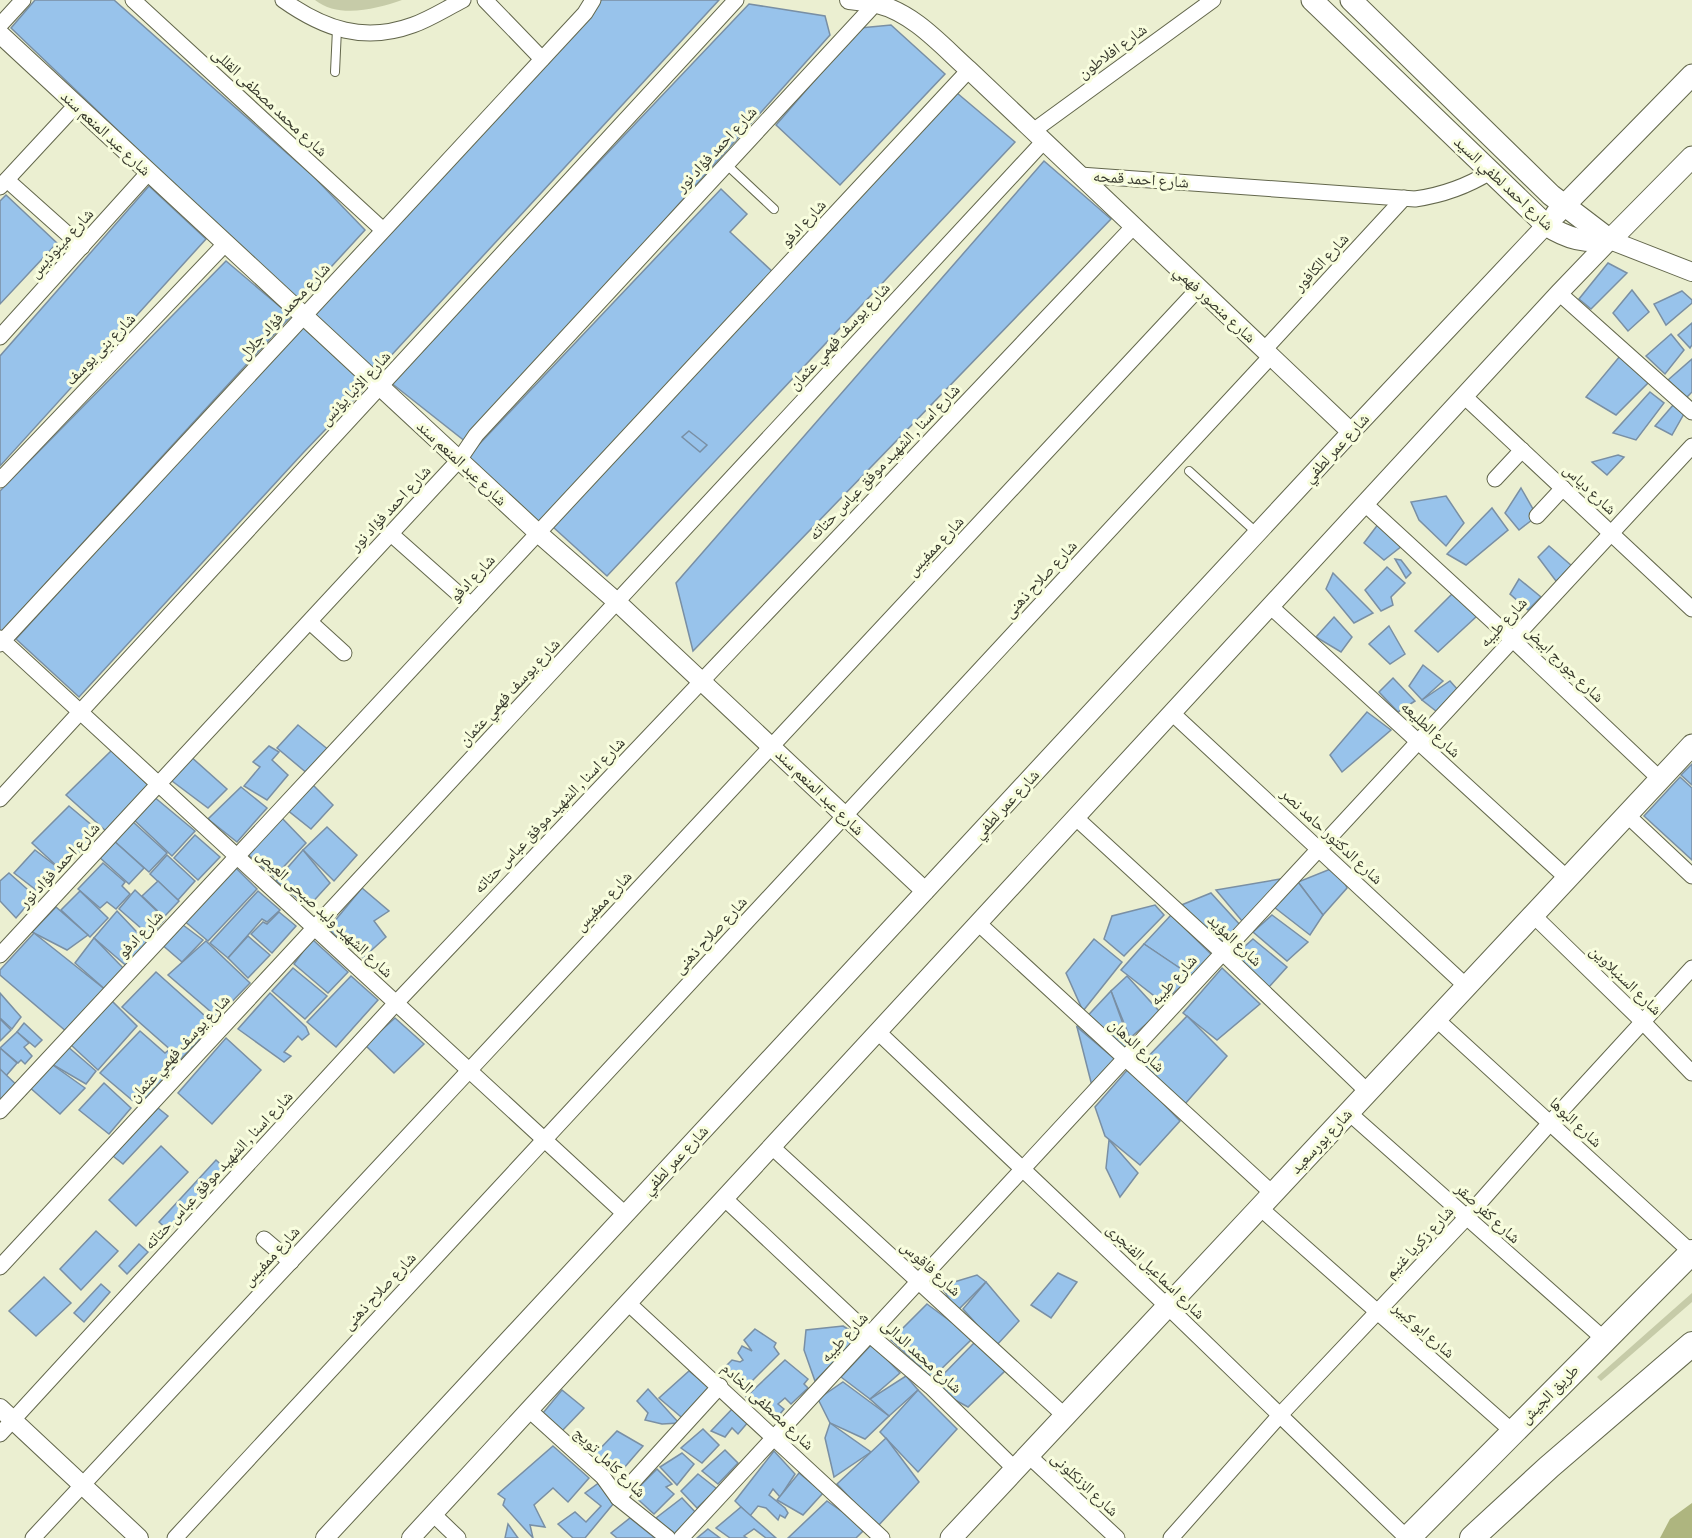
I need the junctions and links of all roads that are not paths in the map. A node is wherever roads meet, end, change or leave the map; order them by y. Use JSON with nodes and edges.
{"nodes":[{"id":1,"x":23,"y":0,"type":"edge"},
{"id":2,"x":133,"y":0,"type":"edge"},
{"id":3,"x":283,"y":0,"type":"edge"},
{"id":4,"x":463,"y":0,"type":"edge"},
{"id":5,"x":485,"y":0,"type":"edge"},
{"id":6,"x":593,"y":0,"type":"edge"},
{"id":7,"x":736,"y":0,"type":"edge"},
{"id":8,"x":849,"y":0,"type":"edge"},
{"id":9,"x":1212,"y":0,"type":"edge"},
{"id":10,"x":1312,"y":0,"type":"edge"},
{"id":11,"x":1351,"y":0,"type":"edge"},
{"id":12,"x":875,"y":4,"type":"junction"},
{"id":13,"x":0,"y":25,"type":"edge"},
{"id":14,"x":337,"y":29,"type":"junction"},
{"id":15,"x":0,"y":34,"type":"edge"},
{"id":16,"x":542,"y":59,"type":"junction"},
{"id":17,"x":969,"y":70,"type":"junction"},
{"id":18,"x":335,"y":72,"type":"dead end"},
{"id":19,"x":1692,"y":75,"type":"edge"},
{"id":20,"x":76,"y":105,"type":"junction"},
{"id":21,"x":1039,"y":136,"type":"junction"},
{"id":22,"x":1692,"y":157,"type":"edge"},
{"id":23,"x":727,"y":165,"type":"junction"},
{"id":24,"x":148,"y":172,"type":"junction"},
{"id":25,"x":1490,"y":172,"type":"junction"},
{"id":26,"x":1080,"y":175,"type":"junction"},
{"id":27,"x":3,"y":183,"type":"edge"},
{"id":28,"x":1404,"y":198,"type":"junction"},
{"id":29,"x":774,"y":209,"type":"dead end"},
{"id":30,"x":1569,"y":209,"type":"junction"},
{"id":31,"x":1133,"y":227,"type":"junction"},
{"id":32,"x":1552,"y":229,"type":"junction"},
{"id":33,"x":383,"y":230,"type":"junction"},
{"id":34,"x":1600,"y":238,"type":"junction"},
{"id":35,"x":225,"y":243,"type":"junction"},
{"id":36,"x":82,"y":247,"type":"junction"},
{"id":37,"x":1692,"y":272,"type":"edge"},
{"id":38,"x":1199,"y":288,"type":"junction"},
{"id":39,"x":1559,"y":293,"type":"junction"},
{"id":40,"x":304,"y":316,"type":"junction"},
{"id":41,"x":0,"y":337,"type":"edge"},
{"id":42,"x":1268,"y":353,"type":"junction"},
{"id":43,"x":380,"y":386,"type":"junction"},
{"id":44,"x":1464,"y":396,"type":"junction"},
{"id":45,"x":1692,"y":412,"type":"edge"},
{"id":46,"x":1351,"y":432,"type":"junction"},
{"id":47,"x":1692,"y":446,"type":"edge"},
{"id":48,"x":1522,"y":450,"type":"junction"},
{"id":49,"x":459,"y":460,"type":"junction"},
{"id":50,"x":1189,"y":471,"type":"dead end"},
{"id":51,"x":1496,"y":479,"type":"dead end"},
{"id":52,"x":0,"y":480,"type":"edge"},
{"id":53,"x":1563,"y":488,"type":"junction"},
{"id":54,"x":1365,"y":504,"type":"junction"},
{"id":55,"x":1537,"y":516,"type":"dead end"},
{"id":56,"x":538,"y":533,"type":"junction"},
{"id":57,"x":1257,"y":533,"type":"junction"},
{"id":58,"x":1611,"y":533,"type":"junction"},
{"id":59,"x":391,"y":534,"type":"junction"},
{"id":60,"x":617,"y":602,"type":"junction"},
{"id":61,"x":471,"y":605,"type":"junction"},
{"id":62,"x":1270,"y":606,"type":"junction"},
{"id":63,"x":1691,"y":607,"type":"edge"},
{"id":64,"x":310,"y":622,"type":"junction"},
{"id":65,"x":1512,"y":639,"type":"junction"},
{"id":66,"x":1,"y":641,"type":"edge"},
{"id":67,"x":344,"y":653,"type":"dead end"},
{"id":68,"x":701,"y":681,"type":"junction"},
{"id":69,"x":80,"y":712,"type":"junction"},
{"id":70,"x":1172,"y":713,"type":"junction"},
{"id":71,"x":1417,"y":741,"type":"junction"},
{"id":72,"x":1692,"y":745,"type":"edge"},
{"id":73,"x":772,"y":746,"type":"junction"},
{"id":74,"x":1660,"y":779,"type":"junction"},
{"id":75,"x":158,"y":784,"type":"junction"},
{"id":76,"x":0,"y":800,"type":"edge"},
{"id":77,"x":1627,"y":815,"type":"junction"},
{"id":78,"x":844,"y":816,"type":"junction"},
{"id":79,"x":1076,"y":818,"type":"junction"},
{"id":80,"x":1318,"y":848,"type":"junction"},
{"id":81,"x":237,"y":856,"type":"junction"},
{"id":82,"x":1692,"y":876,"type":"edge"},
{"id":83,"x":1567,"y":878,"type":"junction"},
{"id":84,"x":925,"y":891,"type":"junction"},
{"id":85,"x":1533,"y":915,"type":"junction"},
{"id":86,"x":978,"y":923,"type":"junction"},
{"id":87,"x":315,"y":928,"type":"junction"},
{"id":88,"x":1222,"y":952,"type":"junction"},
{"id":89,"x":0,"y":955,"type":"edge"},
{"id":90,"x":1692,"y":968,"type":"edge"},
{"id":91,"x":1466,"y":987,"type":"junction"},
{"id":92,"x":396,"y":1003,"type":"junction"},
{"id":93,"x":1436,"y":1019,"type":"junction"},
{"id":94,"x":1642,"y":1021,"type":"junction"},
{"id":95,"x":878,"y":1032,"type":"junction"},
{"id":96,"x":1125,"y":1058,"type":"junction"},
{"id":97,"x":469,"y":1071,"type":"junction"},
{"id":98,"x":1692,"y":1072,"type":"edge"},
{"id":99,"x":1368,"y":1092,"type":"junction"},
{"id":100,"x":0,"y":1111,"type":"edge"},
{"id":101,"x":1348,"y":1112,"type":"junction"},
{"id":102,"x":1550,"y":1123,"type":"junction"},
{"id":103,"x":544,"y":1140,"type":"junction"},
{"id":104,"x":772,"y":1147,"type":"junction"},
{"id":105,"x":1023,"y":1170,"type":"junction"},
{"id":106,"x":724,"y":1198,"type":"junction"},
{"id":107,"x":1266,"y":1200,"type":"junction"},
{"id":108,"x":625,"y":1214,"type":"junction"},
{"id":109,"x":1466,"y":1218,"type":"junction"},
{"id":110,"x":264,"y":1239,"type":"dead end"},
{"id":111,"x":1692,"y":1252,"type":"edge"},
{"id":112,"x":291,"y":1262,"type":"junction"},
{"id":113,"x":0,"y":1267,"type":"edge"},
{"id":114,"x":919,"y":1282,"type":"junction"},
{"id":115,"x":628,"y":1303,"type":"junction"},
{"id":116,"x":1167,"y":1306,"type":"junction"},
{"id":117,"x":1377,"y":1313,"type":"junction"},
{"id":118,"x":870,"y":1335,"type":"junction"},
{"id":119,"x":1604,"y":1339,"type":"junction"},
{"id":120,"x":1692,"y":1344,"type":"edge"},
{"id":121,"x":720,"y":1386,"type":"junction"},
{"id":122,"x":529,"y":1410,"type":"junction"},
{"id":123,"x":6,"y":1414,"type":"edge"},
{"id":124,"x":1280,"y":1415,"type":"junction"},
{"id":125,"x":1065,"y":1416,"type":"junction"},
{"id":126,"x":1512,"y":1431,"type":"junction"},
{"id":127,"x":0,"y":1434,"type":"edge"},
{"id":128,"x":775,"y":1437,"type":"junction"},
{"id":129,"x":1022,"y":1463,"type":"junction"},
{"id":130,"x":82,"y":1485,"type":"junction"},
{"id":131,"x":618,"y":1498,"type":"junction"},
{"id":132,"x":433,"y":1514,"type":"junction"},
{"id":133,"x":33,"y":1538,"type":"edge"},
{"id":134,"x":139,"y":1538,"type":"edge"},
{"id":135,"x":175,"y":1538,"type":"edge"},
{"id":136,"x":325,"y":1538,"type":"edge"},
{"id":137,"x":411,"y":1538,"type":"edge"},
{"id":138,"x":458,"y":1538,"type":"edge"},
{"id":139,"x":668,"y":1538,"type":"edge"},
{"id":140,"x":681,"y":1538,"type":"edge"},
{"id":141,"x":882,"y":1538,"type":"edge"},
{"id":142,"x":951,"y":1538,"type":"edge"},
{"id":143,"x":1118,"y":1538,"type":"edge"},
{"id":144,"x":1171,"y":1538,"type":"edge"},
{"id":145,"x":1407,"y":1538,"type":"edge"},
{"id":146,"x":1472,"y":1538,"type":"edge"}],
"edges":[{"from":1,"to":13,"type":"street"},
{"from":2,"to":33,"type":"street","name":"شارع محمد مصطفى القللى"},
{"from":3,"to":14,"type":"street"},
{"from":4,"to":14,"type":"street"},
{"from":5,"to":16,"type":"street"},
{"from":6,"to":16,"type":"street","name":"شارع محمد فؤاد جلال"},
{"from":7,"to":43,"type":"street","name":"شارع الانبا يؤنس"},
{"from":8,"to":12,"type":"street","name":"شارع احمد قمحه"},
{"from":9,"to":21,"type":"street","name":"شارع افلاطون"},
{"from":10,"to":25,"type":"main road","name":"شارع احمد لطفي السيد"},
{"from":11,"to":30,"type":"main road","name":"شارع احمد لطفي السيد"},
{"from":12,"to":17,"type":"street","name":"شارع احمد قمحه"},
{"from":12,"to":23,"type":"street","name":"شارع احمد فؤاد نور"},
{"from":14,"to":18,"type":"lane"},
{"from":15,"to":20,"type":"street","name":"شارع عبد المنعم سند"},
{"from":16,"to":33,"type":"street","name":"شارع محمد فؤاد جلال"},
{"from":17,"to":21,"type":"street","name":"شارع احمد قمحه"},
{"from":17,"to":56,"type":"street","name":"شارع ادفو"},
{"from":19,"to":30,"type":"main road","name":"شارع عمر لطفي"},
{"from":20,"to":24,"type":"street","name":"شارع عبد المنعم سند"},
{"from":20,"to":27,"type":"street"},
{"from":21,"to":26,"type":"street","name":"شارع احمد قمحه"},
{"from":21,"to":60,"type":"street","name":"شارع يوسف فهمي عثمان"},
{"from":22,"to":34,"type":"main road"},
{"from":23,"to":29,"type":"lane"},
{"from":23,"to":49,"type":"street","name":"شارع احمد فؤاد نور"},
{"from":24,"to":35,"type":"street","name":"شارع عبد المنعم سند"},
{"from":24,"to":36,"type":"street","name":"شارع مينوذيس"},
{"from":25,"to":28,"type":"street","name":"شارع احمد قمحه"},
{"from":25,"to":32,"type":"main road","name":"شارع احمد لطفي السيد"},
{"from":26,"to":28,"type":"street","name":"شارع احمد قمحه"},
{"from":26,"to":31,"type":"street","name":"شارع منصور فهمي"},
{"from":27,"to":36,"type":"street"},
{"from":28,"to":42,"type":"street","name":"شارع الكافور"},
{"from":30,"to":32,"type":"main road","name":"شارع عمر لطفي"},
{"from":30,"to":34,"type":"main road","name":"شارع احمد لطفي السيد"},
{"from":31,"to":38,"type":"street","name":"شارع منصور فهمي"},
{"from":31,"to":68,"type":"street","name":"شارع اسنا , الشهيد موفق عباس حتاته"},
{"from":32,"to":34,"type":"main road","name":"شارع احمد لطفي السيد"},
{"from":32,"to":46,"type":"street","name":"شارع عمر لطفي"},
{"from":33,"to":40,"type":"street","name":"شارع محمد فؤاد جلال"},
{"from":34,"to":37,"type":"street"},
{"from":34,"to":39,"type":"street"},
{"from":35,"to":40,"type":"street","name":"شارع عبد المنعم سند"},
{"from":35,"to":52,"type":"street","name":"شارع بنى يوسف"},
{"from":36,"to":41,"type":"street","name":"شارع مينوذيس"},
{"from":38,"to":42,"type":"street","name":"شارع منصور فهمي"},
{"from":38,"to":73,"type":"street","name":"شارع ممفيس"},
{"from":39,"to":44,"type":"street"},
{"from":39,"to":45,"type":"street"},
{"from":40,"to":43,"type":"street","name":"شارع عبد المنعم سند"},
{"from":40,"to":66,"type":"street","name":"شارع محمد فؤاد جلال"},
{"from":42,"to":46,"type":"street","name":"شارع منصور فهمي"},
{"from":42,"to":78,"type":"street","name":"شارع صلاح ذهنى"},
{"from":43,"to":49,"type":"street","name":"شارع عبد المنعم سند"},
{"from":43,"to":69,"type":"street","name":"شارع الانبا يؤنس"},
{"from":44,"to":48,"type":"street","name":"شارع دياس"},
{"from":44,"to":54,"type":"street"},
{"from":46,"to":57,"type":"street","name":"شارع عمر لطفي"},
{"from":47,"to":58,"type":"street","name":"شارع طيبه"},
{"from":48,"to":51,"type":"street"},
{"from":48,"to":53,"type":"street","name":"شارع دياس"},
{"from":49,"to":56,"type":"street","name":"شارع عبد المنعم سند"},
{"from":49,"to":59,"type":"street","name":"شارع احمد فؤاد نور"},
{"from":50,"to":57,"type":"lane"},
{"from":53,"to":55,"type":"street"},
{"from":53,"to":58,"type":"street","name":"شارع دياس"},
{"from":54,"to":62,"type":"street"},
{"from":54,"to":65,"type":"street","name":"شارع جورج ابيض"},
{"from":56,"to":60,"type":"street","name":"شارع عبد المنعم سند"},
{"from":56,"to":61,"type":"street","name":"شارع ادفو"},
{"from":57,"to":84,"type":"street","name":"شارع عمر لطفي"},
{"from":58,"to":63,"type":"street","name":"شارع دياس"},
{"from":58,"to":65,"type":"street","name":"شارع طيبه"},
{"from":59,"to":61,"type":"street"},
{"from":59,"to":64,"type":"street","name":"شارع احمد فؤاد نور"},
{"from":60,"to":68,"type":"street","name":"شارع عبد المنعم سند"},
{"from":60,"to":87,"type":"street","name":"شارع يوسف فهمي عثمان"},
{"from":61,"to":81,"type":"street","name":"شارع ادفو"},
{"from":62,"to":70,"type":"street"},
{"from":62,"to":71,"type":"street","name":"شارع الطليعه"},
{"from":64,"to":67,"type":"street"},
{"from":64,"to":75,"type":"street","name":"شارع احمد فؤاد نور"},
{"from":65,"to":71,"type":"street","name":"شارع طيبه"},
{"from":65,"to":74,"type":"street","name":"شارع جورج ابيض"},
{"from":66,"to":69,"type":"street","name":"شارع الشهيد وليد صبحى العيص"},
{"from":68,"to":73,"type":"street","name":"شارع عبد المنعم سند"},
{"from":68,"to":92,"type":"street","name":"شارع اسنا , الشهيد موفق عباس حتاته"},
{"from":69,"to":75,"type":"street","name":"شارع الشهيد وليد صبحى العيص"},
{"from":69,"to":76,"type":"street","name":"شارع الانبا يؤنس"},
{"from":70,"to":79,"type":"street"},
{"from":70,"to":80,"type":"street","name":"شارع الدكتور حامد نصر"},
{"from":71,"to":80,"type":"street","name":"شارع طيبه"},
{"from":71,"to":83,"type":"street","name":"شارع الطليعه"},
{"from":72,"to":74,"type":"main road","name":"شارع بورسعيد"},
{"from":73,"to":78,"type":"street","name":"شارع عبد المنعم سند"},
{"from":73,"to":97,"type":"street","name":"شارع ممفيس"},
{"from":74,"to":77,"type":"main road","name":"شارع بورسعيد"},
{"from":75,"to":81,"type":"street","name":"شارع الشهيد وليد صبحى العيص"},
{"from":75,"to":89,"type":"street","name":"شارع احمد فؤاد نور"},
{"from":77,"to":82,"type":"street"},
{"from":77,"to":83,"type":"main road","name":"شارع بورسعيد"},
{"from":78,"to":84,"type":"street","name":"شارع عبد المنعم سند"},
{"from":78,"to":103,"type":"street","name":"شارع صلاح ذهنى"},
{"from":79,"to":86,"type":"street"},
{"from":79,"to":88,"type":"street","name":"شارع المؤيد"},
{"from":80,"to":88,"type":"street","name":"شارع طيبه"},
{"from":80,"to":91,"type":"street","name":"شارع الدكتور حامد نصر"},
{"from":81,"to":87,"type":"street","name":"شارع الشهيد وليد صبحى العيص"},
{"from":81,"to":100,"type":"street","name":"شارع ادفو"},
{"from":83,"to":85,"type":"main road","name":"شارع بورسعيد"},
{"from":84,"to":108,"type":"street","name":"شارع عمر لطفي"},
{"from":85,"to":91,"type":"main road","name":"شارع بورسعيد"},
{"from":85,"to":94,"type":"street","name":"شارع السنبلاوين"},
{"from":86,"to":95,"type":"street"},
{"from":86,"to":96,"type":"street","name":"شارع الدهان"},
{"from":87,"to":92,"type":"street","name":"شارع الشهيد وليد صبحى العيص"},
{"from":87,"to":113,"type":"street","name":"شارع يوسف فهمي عثمان"},
{"from":88,"to":96,"type":"street","name":"شارع طيبه"},
{"from":88,"to":99,"type":"street","name":"شارع المؤيد"},
{"from":90,"to":94,"type":"street","name":"شارع زكريا غنيم"},
{"from":91,"to":93,"type":"main road","name":"شارع بورسعيد"},
{"from":92,"to":97,"type":"street","name":"شارع الشهيد وليد صبحى العيص"},
{"from":92,"to":123,"type":"street","name":"شارع اسنا , الشهيد موفق عباس حتاته"},
{"from":93,"to":99,"type":"main road","name":"شارع بورسعيد"},
{"from":93,"to":102,"type":"street","name":"شارع البوها"},
{"from":94,"to":98,"type":"street","name":"شارع السنبلاوين"},
{"from":94,"to":102,"type":"street","name":"شارع زكريا غنيم"},
{"from":95,"to":104,"type":"street"},
{"from":95,"to":105,"type":"street","name":"شارع اسماعيل الفنجرى"},
{"from":96,"to":105,"type":"street","name":"شارع طيبه"},
{"from":96,"to":107,"type":"street","name":"شارع الدهان"},
{"from":97,"to":103,"type":"street","name":"شارع الشهيد وليد صبحى العيص"},
{"from":97,"to":112,"type":"street","name":"شارع ممفيس"},
{"from":99,"to":101,"type":"main road","name":"شارع بورسعيد"},
{"from":101,"to":107,"type":"main road","name":"شارع بورسعيد"},
{"from":101,"to":109,"type":"street","name":"شارع كفر صقر"},
{"from":102,"to":109,"type":"street","name":"شارع زكريا غنيم"},
{"from":102,"to":111,"type":"street","name":"شارع البوها"},
{"from":103,"to":108,"type":"street","name":"شارع الشهيد وليد صبحى العيص"},
{"from":103,"to":135,"type":"street","name":"شارع صلاح ذهنى"},
{"from":104,"to":106,"type":"street"},
{"from":104,"to":114,"type":"street","name":"شارع فاقوس"},
{"from":105,"to":114,"type":"street","name":"شارع طيبه"},
{"from":105,"to":116,"type":"street","name":"شارع اسماعيل الفنجرى"},
{"from":106,"to":115,"type":"street"},
{"from":106,"to":118,"type":"street","name":"شارع محمد الدالى"},
{"from":107,"to":116,"type":"main road","name":"شارع بورسعيد"},
{"from":107,"to":117,"type":"street","name":"شارع ابو كبير"},
{"from":108,"to":136,"type":"street","name":"شارع عمر لطفي"},
{"from":109,"to":117,"type":"street","name":"شارع زكريا غنيم"},
{"from":109,"to":119,"type":"street","name":"شارع كفر صقر"},
{"from":110,"to":112,"type":"street"},
{"from":111,"to":119,"type":"highway","name":"طريق الجيش"},
{"from":112,"to":130,"type":"street","name":"شارع ممفيس"},
{"from":114,"to":118,"type":"street","name":"شارع طيبه"},
{"from":114,"to":125,"type":"street","name":"شارع فاقوس"},
{"from":115,"to":121,"type":"street","name":"شارع مصطفى الخادم"},
{"from":115,"to":122,"type":"street"},
{"from":116,"to":124,"type":"street","name":"شارع اسماعيل الفنجرى"},
{"from":116,"to":125,"type":"main road","name":"شارع بورسعيد"},
{"from":117,"to":124,"type":"street","name":"شارع زكريا غنيم"},
{"from":117,"to":126,"type":"street","name":"شارع ابو كبير"},
{"from":118,"to":128,"type":"street","name":"شارع طيبه"},
{"from":118,"to":129,"type":"street","name":"شارع محمد الدالى"},
{"from":119,"to":126,"type":"highway","name":"طريق الجيش"},
{"from":120,"to":146,"type":"highway"},
{"from":121,"to":128,"type":"street","name":"شارع مصطفى الخادم"},
{"from":121,"to":131,"type":"street"},
{"from":122,"to":131,"type":"street","name":"شارع كامل تويج"},
{"from":122,"to":132,"type":"street"},
{"from":123,"to":127,"type":"street","name":"شارع اسنا , الشهيد موفق عباس حتاته"},
{"from":123,"to":130,"type":"street"},
{"from":124,"to":144,"type":"street","name":"شارع زكريا غنيم"},
{"from":124,"to":145,"type":"street","name":"شارع اسماعيل الفنجرى"},
{"from":125,"to":129,"type":"main road","name":"شارع بورسعيد"},
{"from":126,"to":145,"type":"highway","name":"طريق الجيش"},
{"from":128,"to":140,"type":"street","name":"شارع طيبه"},
{"from":128,"to":141,"type":"street","name":"شارع مصطفى الخادم"},
{"from":129,"to":142,"type":"main road","name":"شارع بورسعيد"},
{"from":129,"to":143,"type":"street","name":"شارع الزنكلونى"},
{"from":130,"to":133,"type":"street","name":"شارع ممفيس"},
{"from":130,"to":134,"type":"street"},
{"from":131,"to":139,"type":"street","name":"شارع كامل تويج"},
{"from":132,"to":137,"type":"street"},
{"from":132,"to":138,"type":"street"}]}
